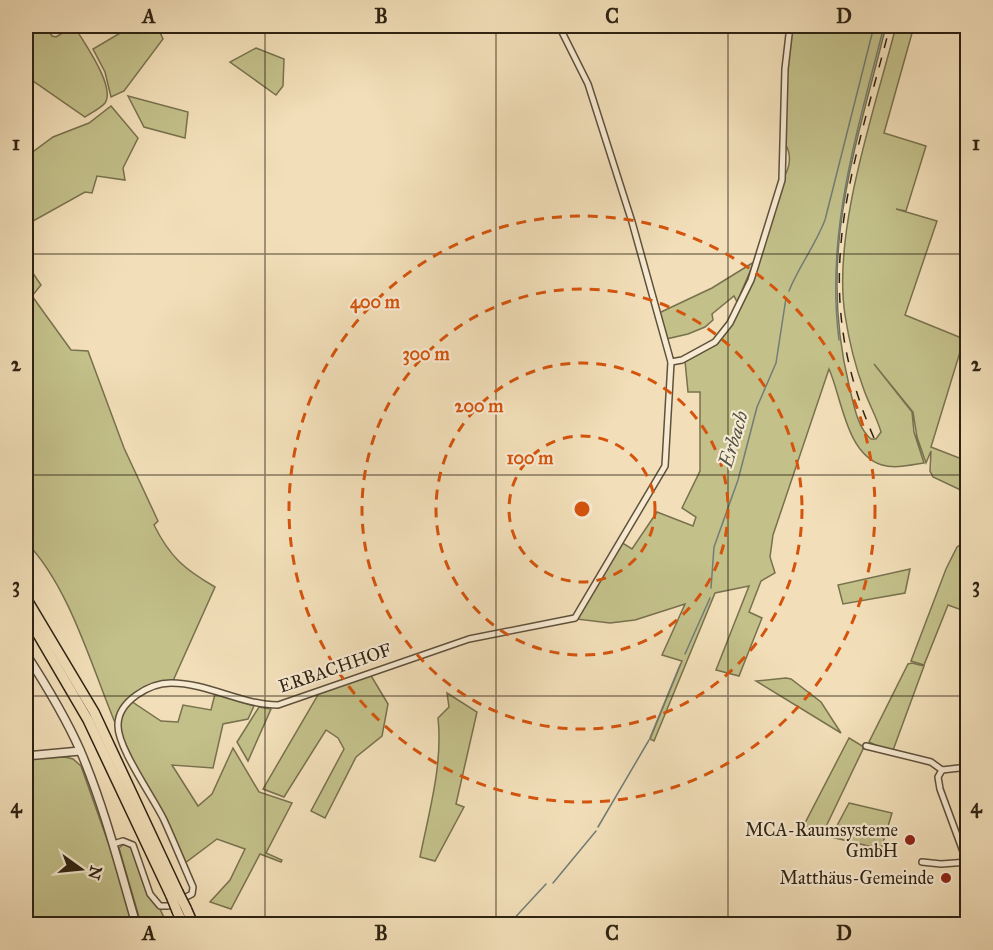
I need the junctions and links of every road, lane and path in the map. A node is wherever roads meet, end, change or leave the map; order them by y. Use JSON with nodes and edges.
{"nodes":[{"id":1,"x":559,"y":26,"type":"edge"},
{"id":2,"x":790,"y":26,"type":"edge"},
{"id":3,"x":671,"y":362,"type":"junction"},
{"id":4,"x":26,"y":598,"type":"edge"},
{"id":5,"x":26,"y":614,"type":"edge"},
{"id":6,"x":26,"y":654,"type":"edge"},
{"id":7,"x":866,"y":747,"type":"dead end"},
{"id":8,"x":80,"y":751,"type":"junction"},
{"id":9,"x":26,"y":756,"type":"edge"},
{"id":10,"x":968,"y":767,"type":"edge"},
{"id":11,"x":942,"y":770,"type":"junction"},
{"id":12,"x":113,"y":843,"type":"junction"},
{"id":13,"x":922,"y":862,"type":"dead end"},
{"id":14,"x":967,"y":863,"type":"edge"},
{"id":15,"x":175,"y":894,"type":"junction"},
{"id":16,"x":181,"y":910,"type":"junction"},
{"id":17,"x":136,"y":924,"type":"edge"},
{"id":18,"x":183,"y":924,"type":"edge"},
{"id":19,"x":193,"y":924,"type":"edge"}],
"edges":[{"from":1,"to":3,"type":"street"},
{"from":2,"to":3,"type":"street"},
{"from":3,"to":12,"type":"street","name":"ERBACHHOF"},
{"from":4,"to":15,"type":"highway"},
{"from":5,"to":15,"type":"highway"},
{"from":6,"to":8,"type":"street"},
{"from":7,"to":11,"type":"street"},
{"from":8,"to":9,"type":"street"},
{"from":8,"to":12,"type":"street"},
{"from":10,"to":11,"type":"street"},
{"from":11,"to":14,"type":"street"},
{"from":12,"to":17,"type":"street"},
{"from":13,"to":14,"type":"street"},
{"from":15,"to":16,"type":"highway","bridge":true},
{"from":16,"to":18,"type":"highway"},
{"from":16,"to":19,"type":"highway"}]}
